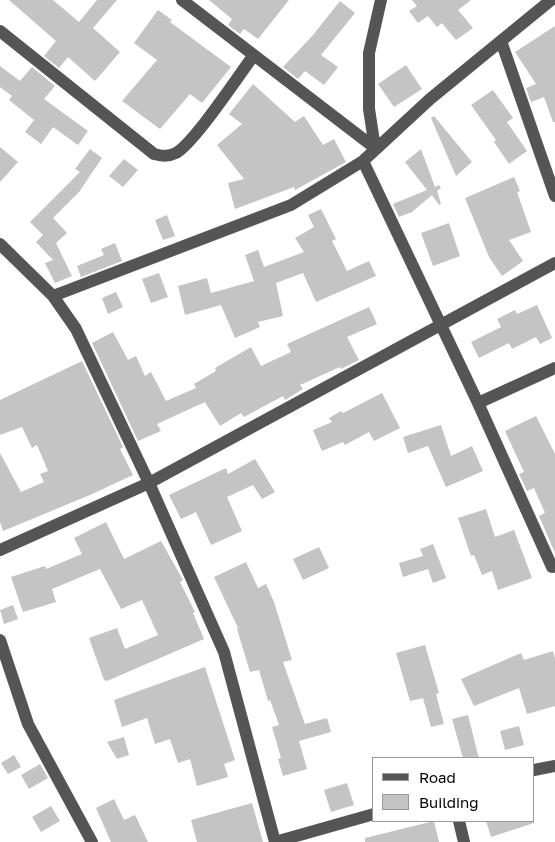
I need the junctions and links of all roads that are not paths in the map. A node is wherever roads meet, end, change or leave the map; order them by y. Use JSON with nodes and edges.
{"nodes":[{"id":1,"x":182,"y":0,"type":"edge"},
{"id":2,"x":381,"y":0,"type":"edge"},
{"id":3,"x":551,"y":0,"type":"edge"},
{"id":4,"x":0,"y":31,"type":"edge"},
{"id":5,"x":501,"y":41,"type":"junction"},
{"id":6,"x":254,"y":55,"type":"junction"},
{"id":7,"x":375,"y":148,"type":"junction"},
{"id":8,"x":363,"y":161,"type":"junction"},
{"id":9,"x":555,"y":196,"type":"edge"},
{"id":10,"x":0,"y":244,"type":"edge"},
{"id":11,"x":555,"y":263,"type":"edge"},
{"id":12,"x":53,"y":296,"type":"junction"},
{"id":13,"x":440,"y":326,"type":"junction"},
{"id":14,"x":555,"y":368,"type":"edge"},
{"id":15,"x":478,"y":403,"type":"junction"},
{"id":16,"x":149,"y":483,"type":"junction"},
{"id":17,"x":0,"y":550,"type":"edge"},
{"id":18,"x":552,"y":567,"type":"dead end"},
{"id":19,"x":0,"y":640,"type":"edge"},
{"id":20,"x":555,"y":766,"type":"edge"},
{"id":21,"x":535,"y":770,"type":"edge"},
{"id":22,"x":372,"y":815,"type":"edge"},
{"id":23,"x":459,"y":822,"type":"edge"},
{"id":24,"x":92,"y":842,"type":"edge"},
{"id":25,"x":275,"y":842,"type":"edge"},
{"id":26,"x":464,"y":842,"type":"edge"}],
"edges":[{"from":1,"to":6,"type":"street"},
{"from":2,"to":7,"type":"street"},
{"from":3,"to":5,"type":"street"},
{"from":4,"to":6,"type":"street"},
{"from":5,"to":7,"type":"street"},
{"from":5,"to":9,"type":"street"},
{"from":6,"to":7,"type":"street"},
{"from":7,"to":8,"type":"street"},
{"from":8,"to":12,"type":"street"},
{"from":8,"to":13,"type":"street"},
{"from":10,"to":12,"type":"street"},
{"from":11,"to":13,"type":"street"},
{"from":12,"to":16,"type":"street"},
{"from":13,"to":15,"type":"street"},
{"from":13,"to":16,"type":"street"},
{"from":14,"to":15,"type":"street"},
{"from":15,"to":18,"type":"street"},
{"from":16,"to":17,"type":"street"},
{"from":16,"to":25,"type":"street"},
{"from":19,"to":24,"type":"street"},
{"from":20,"to":21,"type":"street"},
{"from":22,"to":25,"type":"street"},
{"from":23,"to":26,"type":"street"}]}
